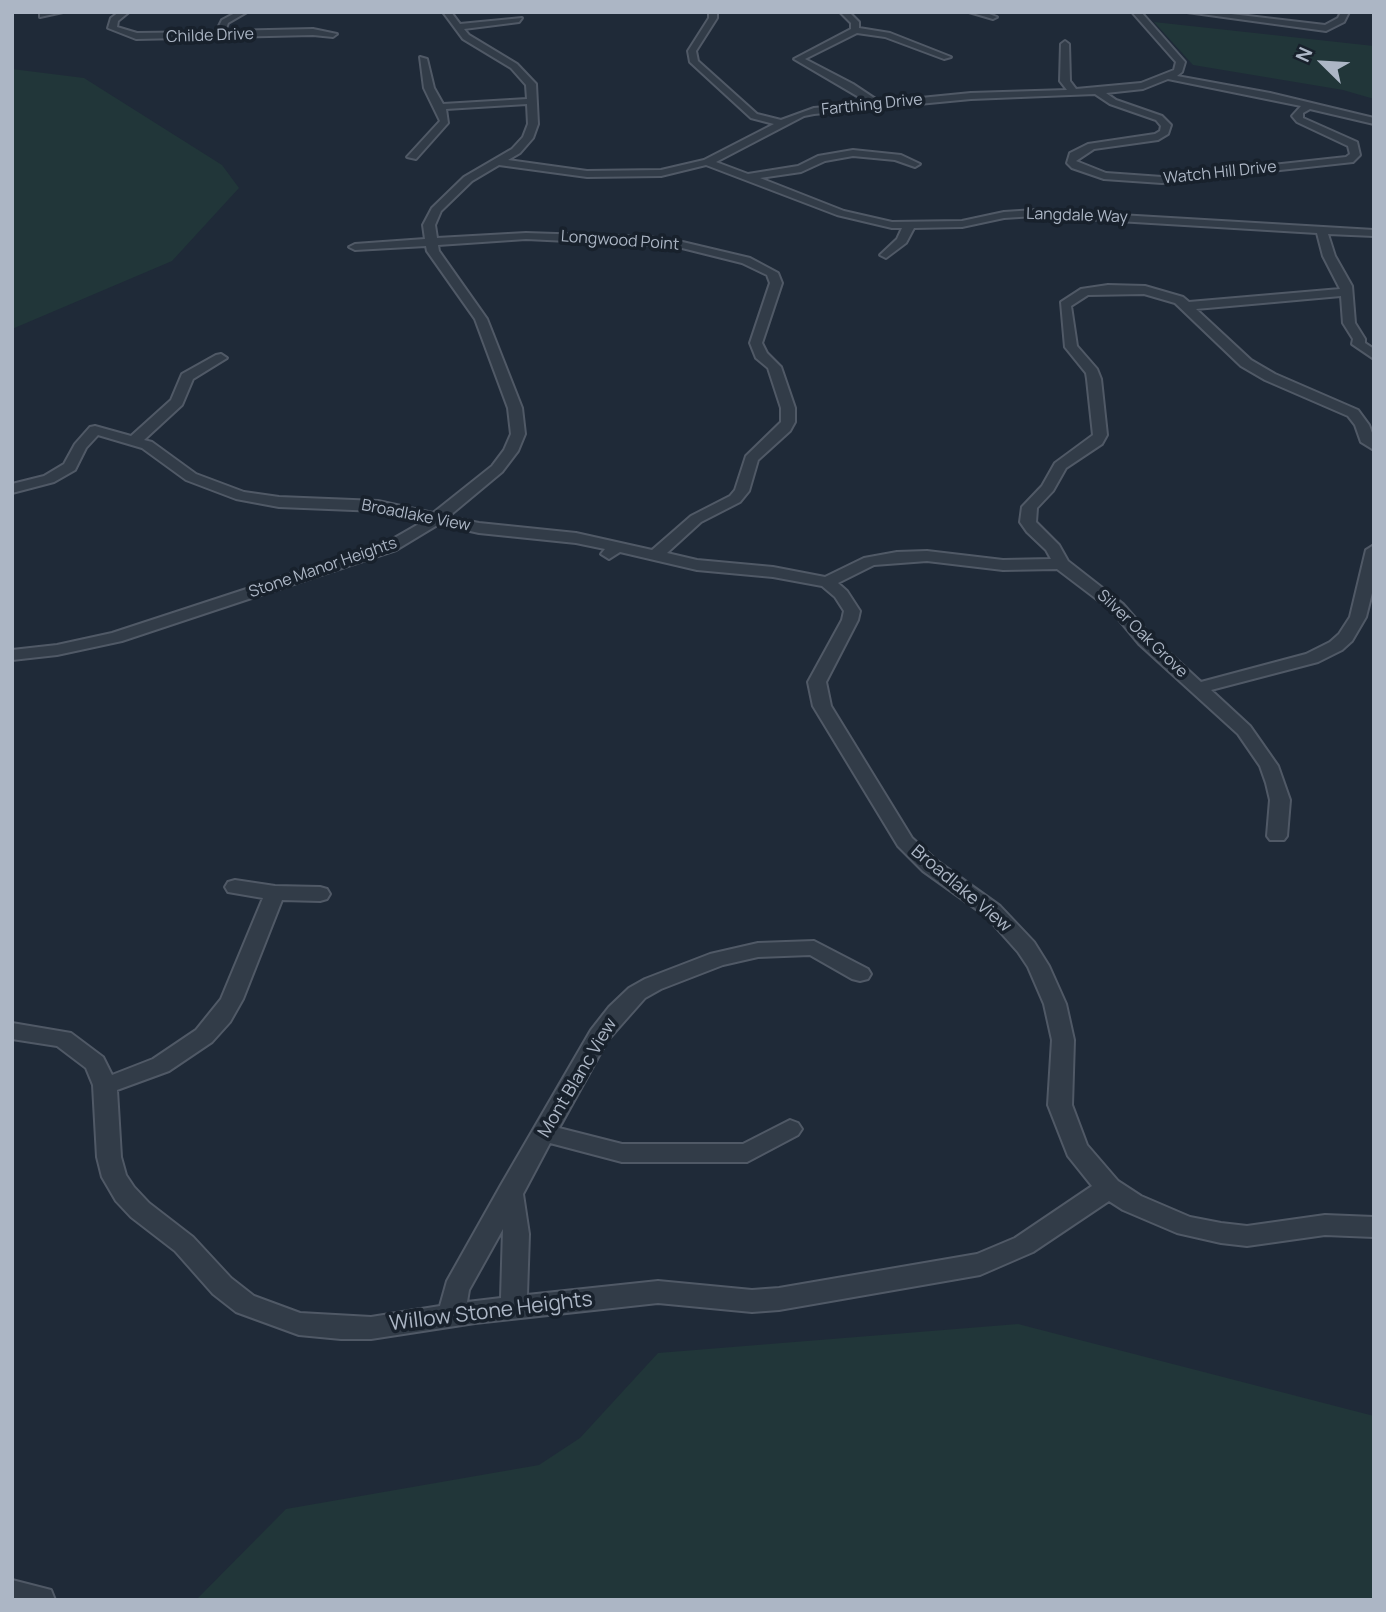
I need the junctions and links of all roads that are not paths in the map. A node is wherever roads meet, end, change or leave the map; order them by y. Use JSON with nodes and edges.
{"nodes":[{"id":1,"x":59,"y":12,"type":"edge"},
{"id":2,"x":125,"y":12,"type":"edge"},
{"id":3,"x":243,"y":12,"type":"edge"},
{"id":4,"x":447,"y":12,"type":"edge"},
{"id":5,"x":713,"y":12,"type":"edge"},
{"id":6,"x":844,"y":12,"type":"edge"},
{"id":7,"x":973,"y":12,"type":"edge"},
{"id":8,"x":1136,"y":12,"type":"edge"},
{"id":9,"x":1191,"y":12,"type":"edge"},
{"id":10,"x":1345,"y":12,"type":"edge"},
{"id":11,"x":43,"y":15,"type":"dead end"},
{"id":12,"x":993,"y":17,"type":"dead end"},
{"id":13,"x":519,"y":20,"type":"dead end"},
{"id":14,"x":457,"y":27,"type":"junction"},
{"id":15,"x":855,"y":30,"type":"junction"},
{"id":16,"x":332,"y":34,"type":"dead end"},
{"id":17,"x":219,"y":35,"type":"junction"},
{"id":18,"x":1065,"y":44,"type":"dead end"},
{"id":19,"x":947,"y":57,"type":"dead end"},
{"id":20,"x":423,"y":59,"type":"dead end"},
{"id":21,"x":1170,"y":77,"type":"junction"},
{"id":22,"x":1100,"y":91,"type":"junction"},
{"id":23,"x":1073,"y":92,"type":"junction"},
{"id":24,"x":532,"y":101,"type":"junction"},
{"id":25,"x":877,"y":104,"type":"junction"},
{"id":26,"x":1310,"y":105,"type":"junction"},
{"id":27,"x":440,"y":107,"type":"junction"},
{"id":28,"x":1374,"y":121,"type":"edge"},
{"id":29,"x":785,"y":124,"type":"junction"},
{"id":30,"x":412,"y":157,"type":"dead end"},
{"id":31,"x":498,"y":162,"type":"junction"},
{"id":32,"x":707,"y":162,"type":"junction"},
{"id":33,"x":915,"y":164,"type":"dead end"},
{"id":34,"x":748,"y":177,"type":"junction"},
{"id":35,"x":909,"y":226,"type":"junction"},
{"id":36,"x":1322,"y":231,"type":"junction"},
{"id":37,"x":1374,"y":233,"type":"edge"},
{"id":38,"x":430,"y":243,"type":"junction"},
{"id":39,"x":355,"y":247,"type":"dead end"},
{"id":40,"x":886,"y":255,"type":"dead end"},
{"id":41,"x":1347,"y":292,"type":"junction"},
{"id":42,"x":1188,"y":306,"type":"junction"},
{"id":43,"x":1359,"y":339,"type":"junction"},
{"id":44,"x":1374,"y":342,"type":"edge"},
{"id":45,"x":1374,"y":355,"type":"edge"},
{"id":46,"x":221,"y":358,"type":"dead end"},
{"id":47,"x":134,"y":441,"type":"junction"},
{"id":48,"x":1374,"y":446,"type":"edge"},
{"id":49,"x":12,"y":489,"type":"edge"},
{"id":50,"x":437,"y":518,"type":"junction"},
{"id":51,"x":1374,"y":550,"type":"edge"},
{"id":52,"x":654,"y":556,"type":"junction"},
{"id":53,"x":1061,"y":564,"type":"junction"},
{"id":54,"x":827,"y":582,"type":"junction"},
{"id":55,"x":12,"y":656,"type":"edge"},
{"id":56,"x":1199,"y":688,"type":"junction"},
{"id":57,"x":1277,"y":836,"type":"dead end"},
{"id":58,"x":235,"y":887,"type":"dead end"},
{"id":59,"x":275,"y":893,"type":"junction"},
{"id":60,"x":320,"y":894,"type":"dead end"},
{"id":61,"x":860,"y":974,"type":"dead end"},
{"id":62,"x":12,"y":1031,"type":"edge"},
{"id":63,"x":105,"y":1085,"type":"junction"},
{"id":64,"x":790,"y":1129,"type":"dead end"},
{"id":65,"x":545,"y":1133,"type":"junction"},
{"id":66,"x":1109,"y":1188,"type":"junction"},
{"id":67,"x":510,"y":1192,"type":"junction"},
{"id":68,"x":1374,"y":1227,"type":"edge"},
{"id":69,"x":514,"y":1307,"type":"junction"},
{"id":70,"x":451,"y":1316,"type":"junction"},
{"id":71,"x":12,"y":1595,"type":"edge"},
{"id":72,"x":40,"y":1600,"type":"edge"}],
"edges":[{"from":1,"to":11,"type":"street"},
{"from":2,"to":17,"type":"street","name":"Childe Drive"},
{"from":3,"to":17,"type":"street"},
{"from":4,"to":14,"type":"street"},
{"from":5,"to":29,"type":"street"},
{"from":6,"to":15,"type":"street"},
{"from":7,"to":12,"type":"street"},
{"from":8,"to":21,"type":"street"},
{"from":9,"to":10,"type":"street"},
{"from":13,"to":14,"type":"street"},
{"from":14,"to":24,"type":"street"},
{"from":15,"to":19,"type":"street"},
{"from":15,"to":25,"type":"street"},
{"from":16,"to":17,"type":"street","name":"Childe Drive"},
{"from":18,"to":23,"type":"street"},
{"from":20,"to":27,"type":"street"},
{"from":21,"to":22,"type":"street","name":"Farthing Drive"},
{"from":21,"to":26,"type":"street"},
{"from":22,"to":23,"type":"street","name":"Farthing Drive"},
{"from":22,"to":26,"type":"street","name":"Watch Hill Drive"},
{"from":23,"to":25,"type":"street","name":"Farthing Drive"},
{"from":24,"to":27,"type":"street"},
{"from":24,"to":31,"type":"street"},
{"from":25,"to":29,"type":"street","name":"Farthing Drive"},
{"from":26,"to":28,"type":"street"},
{"from":27,"to":30,"type":"street"},
{"from":29,"to":32,"type":"street","name":"Farthing Drive"},
{"from":31,"to":32,"type":"street","name":"Farthing Drive"},
{"from":31,"to":38,"type":"street"},
{"from":32,"to":34,"type":"street","name":"Langdale Way"},
{"from":33,"to":34,"type":"street"},
{"from":34,"to":35,"type":"street","name":"Langdale Way"},
{"from":35,"to":36,"type":"street","name":"Langdale Way"},
{"from":35,"to":40,"type":"street"},
{"from":36,"to":37,"type":"street","name":"Langdale Way"},
{"from":36,"to":41,"type":"street"},
{"from":38,"to":39,"type":"street","name":"Longwood Point"},
{"from":38,"to":50,"type":"street","name":"Stone Manor Heights"},
{"from":38,"to":52,"type":"street","name":"Longwood Point"},
{"from":41,"to":42,"type":"street"},
{"from":41,"to":43,"type":"street"},
{"from":42,"to":48,"type":"street","name":"Silver Oak Grove"},
{"from":42,"to":53,"type":"street","name":"Silver Oak Grove"},
{"from":43,"to":44,"type":"street"},
{"from":43,"to":45,"type":"street"},
{"from":46,"to":47,"type":"street"},
{"from":47,"to":49,"type":"street","name":"Broadlake View"},
{"from":47,"to":50,"type":"street","name":"Broadlake View"},
{"from":50,"to":52,"type":"street","name":"Broadlake View"},
{"from":50,"to":55,"type":"street","name":"Stone Manor Heights"},
{"from":51,"to":56,"type":"street","name":"Silver Oak Grove"},
{"from":52,"to":54,"type":"street","name":"Broadlake View"},
{"from":53,"to":54,"type":"street"},
{"from":53,"to":56,"type":"street","name":"Silver Oak Grove"},
{"from":54,"to":66,"type":"street","name":"Broadlake View"},
{"from":56,"to":57,"type":"street","name":"Silver Oak Grove"},
{"from":58,"to":59,"type":"street"},
{"from":59,"to":60,"type":"street"},
{"from":59,"to":63,"type":"street"},
{"from":61,"to":65,"type":"street","name":"Mont Blanc View"},
{"from":62,"to":63,"type":"street"},
{"from":63,"to":70,"type":"street","name":"Willow Stone Heights"},
{"from":64,"to":65,"type":"street"},
{"from":65,"to":67,"type":"street","name":"Mont Blanc View"},
{"from":66,"to":68,"type":"street","name":"Broadlake View"},
{"from":66,"to":69,"type":"street","name":"Willow Stone Heights"},
{"from":67,"to":69,"type":"street"},
{"from":67,"to":70,"type":"street","name":"Mont Blanc View"},
{"from":69,"to":70,"type":"street","name":"Willow Stone Heights"},
{"from":71,"to":72,"type":"street"}]}
